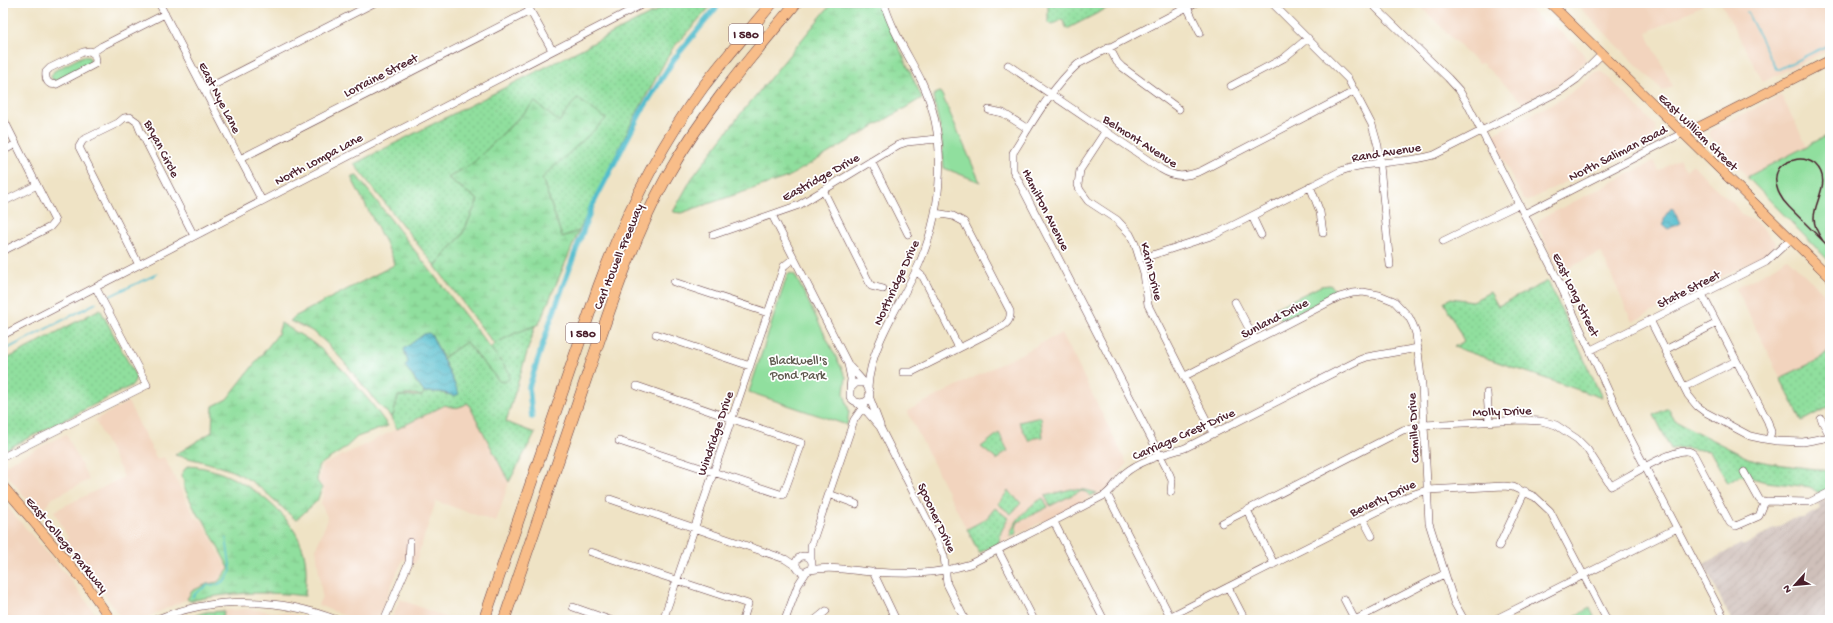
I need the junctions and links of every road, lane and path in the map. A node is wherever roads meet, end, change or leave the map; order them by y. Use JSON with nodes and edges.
{"nodes":[{"id":1,"x":159,"y":3,"type":"edge"},
{"id":2,"x":374,"y":3,"type":"edge"},
{"id":3,"x":526,"y":3,"type":"edge"},
{"id":4,"x":645,"y":3,"type":"edge"},
{"id":5,"x":772,"y":3,"type":"edge"},
{"id":6,"x":796,"y":3,"type":"edge"},
{"id":7,"x":884,"y":3,"type":"edge"},
{"id":8,"x":1196,"y":3,"type":"edge"},
{"id":9,"x":1273,"y":3,"type":"edge"},
{"id":10,"x":1371,"y":3,"type":"edge"},
{"id":11,"x":1550,"y":3,"type":"edge"},
{"id":12,"x":1187,"y":7,"type":"junction"},
{"id":13,"x":530,"y":11,"type":"junction"},
{"id":14,"x":165,"y":14,"type":"junction"},
{"id":15,"x":1200,"y":33,"type":"dead end"},
{"id":16,"x":1308,"y":38,"type":"junction"},
{"id":17,"x":1109,"y":47,"type":"junction"},
{"id":18,"x":552,"y":50,"type":"junction"},
{"id":19,"x":93,"y":52,"type":"junction"},
{"id":20,"x":1602,"y":54,"type":"junction"},
{"id":21,"x":1830,"y":60,"type":"edge"},
{"id":22,"x":1008,"y":65,"type":"dead end"},
{"id":23,"x":1231,"y":86,"type":"dead end"},
{"id":24,"x":204,"y":90,"type":"junction"},
{"id":25,"x":1355,"y":91,"type":"junction"},
{"id":26,"x":1051,"y":94,"type":"junction"},
{"id":27,"x":1179,"y":109,"type":"dead end"},
{"id":28,"x":990,"y":110,"type":"dead end"},
{"id":29,"x":3,"y":118,"type":"edge"},
{"id":30,"x":1028,"y":129,"type":"junction"},
{"id":31,"x":1482,"y":131,"type":"junction"},
{"id":32,"x":1105,"y":132,"type":"junction"},
{"id":33,"x":1683,"y":133,"type":"junction"},
{"id":34,"x":937,"y":139,"type":"junction"},
{"id":35,"x":16,"y":144,"type":"junction"},
{"id":36,"x":3,"y":151,"type":"edge"},
{"id":37,"x":240,"y":159,"type":"junction"},
{"id":38,"x":871,"y":161,"type":"junction"},
{"id":39,"x":1380,"y":164,"type":"junction"},
{"id":40,"x":38,"y":185,"type":"junction"},
{"id":41,"x":1310,"y":186,"type":"junction"},
{"id":42,"x":823,"y":190,"type":"junction"},
{"id":43,"x":262,"y":201,"type":"junction"},
{"id":44,"x":3,"y":202,"type":"edge"},
{"id":45,"x":1519,"y":204,"type":"junction"},
{"id":46,"x":935,"y":213,"type":"junction"},
{"id":47,"x":1524,"y":214,"type":"junction"},
{"id":48,"x":772,"y":215,"type":"junction"},
{"id":49,"x":1252,"y":216,"type":"junction"},
{"id":50,"x":1323,"y":233,"type":"dead end"},
{"id":51,"x":908,"y":234,"type":"dead end"},
{"id":52,"x":713,"y":235,"type":"dead end"},
{"id":53,"x":1261,"y":235,"type":"dead end"},
{"id":54,"x":194,"y":236,"type":"junction"},
{"id":55,"x":1792,"y":239,"type":"junction"},
{"id":56,"x":1443,"y":241,"type":"dead end"},
{"id":57,"x":3,"y":251,"type":"edge"},
{"id":58,"x":794,"y":258,"type":"junction"},
{"id":59,"x":1140,"y":259,"type":"junction"},
{"id":60,"x":139,"y":265,"type":"junction"},
{"id":61,"x":1390,"y":266,"type":"dead end"},
{"id":62,"x":916,"y":271,"type":"junction"},
{"id":63,"x":1830,"y":277,"type":"edge"},
{"id":64,"x":674,"y":282,"type":"dead end"},
{"id":65,"x":96,"y":288,"type":"junction"},
{"id":66,"x":883,"y":288,"type":"dead end"},
{"id":67,"x":1702,"y":294,"type":"junction"},
{"id":68,"x":1378,"y":295,"type":"joint"},
{"id":69,"x":1235,"y":302,"type":"dead end"},
{"id":70,"x":768,"y":313,"type":"junction"},
{"id":71,"x":1650,"y":320,"type":"junction"},
{"id":72,"x":1717,"y":323,"type":"junction"},
{"id":73,"x":656,"y":334,"type":"dead end"},
{"id":74,"x":3,"y":335,"type":"edge"},
{"id":75,"x":1255,"y":340,"type":"junction"},
{"id":76,"x":959,"y":348,"type":"junction"},
{"id":77,"x":1418,"y":348,"type":"junction"},
{"id":78,"x":1591,"y":350,"type":"junction"},
{"id":79,"x":1665,"y":350,"type":"junction"},
{"id":80,"x":1736,"y":361,"type":"junction"},
{"id":81,"x":848,"y":364,"type":"junction"},
{"id":82,"x":872,"y":364,"type":"junction"},
{"id":83,"x":750,"y":366,"type":"junction"},
{"id":84,"x":903,"y":372,"type":"dead end"},
{"id":85,"x":1185,"y":376,"type":"junction"},
{"id":86,"x":859,"y":385,"type":"junction"},
{"id":87,"x":637,"y":386,"type":"dead end"},
{"id":88,"x":1684,"y":387,"type":"junction"},
{"id":89,"x":1487,"y":393,"type":"dead end"},
{"id":90,"x":868,"y":398,"type":"junction"},
{"id":91,"x":856,"y":403,"type":"junction"},
{"id":92,"x":1821,"y":419,"type":"dead end"},
{"id":93,"x":732,"y":420,"type":"junction"},
{"id":94,"x":1489,"y":421,"type":"junction"},
{"id":95,"x":853,"y":424,"type":"junction"},
{"id":96,"x":1424,"y":425,"type":"junction"},
{"id":97,"x":880,"y":427,"type":"junction"},
{"id":98,"x":1213,"y":433,"type":"junction"},
{"id":99,"x":1830,"y":437,"type":"edge"},
{"id":100,"x":1769,"y":440,"type":"junction"},
{"id":101,"x":620,"y":441,"type":"dead end"},
{"id":102,"x":1159,"y":455,"type":"junction"},
{"id":103,"x":3,"y":458,"type":"edge"},
{"id":104,"x":1646,"y":468,"type":"junction"},
{"id":105,"x":714,"y":472,"type":"junction"},
{"id":106,"x":1744,"y":472,"type":"dead end"},
{"id":107,"x":3,"y":486,"type":"edge"},
{"id":108,"x":1427,"y":490,"type":"junction"},
{"id":109,"x":1525,"y":491,"type":"junction"},
{"id":110,"x":1171,"y":492,"type":"dead end"},
{"id":111,"x":1830,"y":492,"type":"edge"},
{"id":112,"x":829,"y":494,"type":"junction"},
{"id":113,"x":1107,"y":494,"type":"junction"},
{"id":114,"x":610,"y":499,"type":"dead end"},
{"id":115,"x":856,"y":504,"type":"dead end"},
{"id":116,"x":1764,"y":504,"type":"junction"},
{"id":117,"x":1247,"y":510,"type":"junction"},
{"id":118,"x":1363,"y":519,"type":"junction"},
{"id":119,"x":1054,"y":522,"type":"junction"},
{"id":120,"x":1222,"y":523,"type":"dead end"},
{"id":121,"x":694,"y":528,"type":"junction"},
{"id":122,"x":1677,"y":528,"type":"junction"},
{"id":123,"x":1372,"y":536,"type":"dead end"},
{"id":124,"x":410,"y":542,"type":"dead end"},
{"id":125,"x":811,"y":546,"type":"junction"},
{"id":126,"x":1499,"y":546,"type":"dead end"},
{"id":127,"x":998,"y":550,"type":"junction"},
{"id":128,"x":591,"y":552,"type":"dead end"},
{"id":129,"x":801,"y":557,"type":"junction"},
{"id":130,"x":785,"y":559,"type":"junction"},
{"id":131,"x":811,"y":560,"type":"junction"},
{"id":132,"x":1274,"y":564,"type":"junction"},
{"id":133,"x":797,"y":568,"type":"junction"},
{"id":134,"x":826,"y":568,"type":"junction"},
{"id":135,"x":808,"y":571,"type":"junction"},
{"id":136,"x":946,"y":571,"type":"junction"},
{"id":137,"x":873,"y":572,"type":"junction"},
{"id":138,"x":1444,"y":574,"type":"junction"},
{"id":139,"x":1584,"y":574,"type":"junction"},
{"id":140,"x":676,"y":580,"type":"junction"},
{"id":141,"x":798,"y":585,"type":"junction"},
{"id":142,"x":1228,"y":587,"type":"junction"},
{"id":143,"x":1344,"y":599,"type":"dead end"},
{"id":144,"x":573,"y":607,"type":"dead end"},
{"id":145,"x":826,"y":611,"type":"dead end"},
{"id":146,"x":1171,"y":618,"type":"edge"},
{"id":147,"x":111,"y":620,"type":"edge"},
{"id":148,"x":155,"y":620,"type":"edge"},
{"id":149,"x":337,"y":620,"type":"edge"},
{"id":150,"x":384,"y":620,"type":"edge"},
{"id":151,"x":484,"y":620,"type":"edge"},
{"id":152,"x":504,"y":620,"type":"edge"},
{"id":153,"x":610,"y":620,"type":"edge"},
{"id":154,"x":663,"y":620,"type":"edge"},
{"id":155,"x":742,"y":620,"type":"edge"},
{"id":156,"x":785,"y":620,"type":"edge"},
{"id":157,"x":815,"y":620,"type":"edge"},
{"id":158,"x":896,"y":620,"type":"edge"},
{"id":159,"x":965,"y":620,"type":"edge"},
{"id":160,"x":1034,"y":620,"type":"edge"},
{"id":161,"x":1104,"y":620,"type":"edge"},
{"id":162,"x":1163,"y":620,"type":"edge"},
{"id":163,"x":1245,"y":620,"type":"edge"},
{"id":164,"x":1355,"y":620,"type":"edge"},
{"id":165,"x":1464,"y":620,"type":"edge"},
{"id":166,"x":1494,"y":620,"type":"edge"},
{"id":167,"x":1608,"y":620,"type":"edge"},
{"id":168,"x":1724,"y":620,"type":"edge"}],
"edges":[{"from":1,"to":14,"type":"street","name":"East Nye Lane"},
{"from":2,"to":24,"type":"street"},
{"from":3,"to":13,"type":"street"},
{"from":4,"to":18,"type":"street","name":"North Lompa Lane"},
{"from":5,"to":151,"type":"highway","name":"Carl Howell Freeway","number":"I 580"},
{"from":6,"to":152,"type":"highway","name":"Carl Howell Freeway","number":"I 580"},
{"from":7,"to":34,"type":"street","name":"Northridge Drive"},
{"from":8,"to":12,"type":"street","name":"Hamilton Avenue"},
{"from":9,"to":16,"type":"street"},
{"from":10,"to":31,"type":"street","name":"East Long Street"},
{"from":11,"to":20,"type":"main road","name":"East William Street"},
{"from":12,"to":15,"type":"street"},
{"from":12,"to":17,"type":"street","name":"Hamilton Avenue"},
{"from":13,"to":18,"type":"street"},
{"from":13,"to":37,"type":"street","name":"Lorraine Street"},
{"from":14,"to":19,"type":"street"},
{"from":14,"to":24,"type":"street","name":"East Nye Lane"},
{"from":16,"to":23,"type":"street"},
{"from":16,"to":25,"type":"street"},
{"from":17,"to":26,"type":"street","name":"Hamilton Avenue"},
{"from":17,"to":27,"type":"street"},
{"from":18,"to":43,"type":"street","name":"North Lompa Lane"},
{"from":19,"to":19,"type":"street"},
{"from":20,"to":31,"type":"street","name":"Rand Avenue"},
{"from":20,"to":33,"type":"main road","name":"East William Street"},
{"from":21,"to":33,"type":"main road","name":"North Saliman Road"},
{"from":22,"to":26,"type":"street","name":"Belmont Avenue"},
{"from":24,"to":37,"type":"street","name":"East Nye Lane"},
{"from":25,"to":32,"type":"street","name":"Belmont Avenue"},
{"from":25,"to":39,"type":"street"},
{"from":26,"to":30,"type":"street","name":"Hamilton Avenue"},
{"from":26,"to":32,"type":"street","name":"Belmont Avenue"},
{"from":28,"to":30,"type":"street"},
{"from":29,"to":35,"type":"street"},
{"from":30,"to":102,"type":"street","name":"Hamilton Avenue"},
{"from":31,"to":39,"type":"street","name":"Rand Avenue"},
{"from":31,"to":45,"type":"street","name":"East Long Street"},
{"from":32,"to":59,"type":"street","name":"Karin Drive"},
{"from":33,"to":47,"type":"street","name":"North Saliman Road"},
{"from":33,"to":55,"type":"main road","name":"East William Street"},
{"from":34,"to":38,"type":"street","name":"Eastridge Drive"},
{"from":34,"to":46,"type":"street","name":"Northridge Drive"},
{"from":35,"to":36,"type":"street"},
{"from":35,"to":40,"type":"street"},
{"from":37,"to":43,"type":"street","name":"East Nye Lane"},
{"from":38,"to":42,"type":"street","name":"Eastridge Drive"},
{"from":38,"to":51,"type":"street"},
{"from":39,"to":41,"type":"street","name":"Rand Avenue"},
{"from":39,"to":61,"type":"street"},
{"from":40,"to":44,"type":"street"},
{"from":40,"to":57,"type":"street"},
{"from":41,"to":49,"type":"street","name":"Rand Avenue"},
{"from":41,"to":50,"type":"street"},
{"from":42,"to":48,"type":"street","name":"Eastridge Drive"},
{"from":42,"to":66,"type":"street"},
{"from":43,"to":54,"type":"street","name":"North Lompa Lane"},
{"from":45,"to":47,"type":"street","name":"East Long Street"},
{"from":45,"to":56,"type":"street"},
{"from":46,"to":62,"type":"street","name":"Northridge Drive"},
{"from":46,"to":76,"type":"street"},
{"from":47,"to":78,"type":"street","name":"East Long Street"},
{"from":48,"to":52,"type":"street","name":"Eastridge Drive"},
{"from":48,"to":58,"type":"street"},
{"from":49,"to":53,"type":"street"},
{"from":49,"to":59,"type":"street","name":"Rand Avenue"},
{"from":54,"to":60,"type":"street","name":"North Lompa Lane"},
{"from":54,"to":60,"type":"street","name":"Bryan Circle"},
{"from":55,"to":63,"type":"main road","name":"East William Street"},
{"from":55,"to":67,"type":"street","name":"State Street"},
{"from":58,"to":70,"type":"street","name":"Windridge Drive"},
{"from":58,"to":81,"type":"street"},
{"from":59,"to":85,"type":"street","name":"Karin Drive"},
{"from":60,"to":65,"type":"street","name":"North Lompa Lane"},
{"from":62,"to":76,"type":"street"},
{"from":62,"to":82,"type":"street","name":"Northridge Drive"},
{"from":64,"to":70,"type":"street"},
{"from":65,"to":74,"type":"street","name":"North Lompa Lane"},
{"from":65,"to":103,"type":"street"},
{"from":67,"to":71,"type":"street","name":"State Street"},
{"from":67,"to":72,"type":"street"},
{"from":68,"to":75,"type":"street","name":"Sunland Drive"},
{"from":68,"to":77,"type":"street","name":"Camille Drive"},
{"from":69,"to":75,"type":"street"},
{"from":70,"to":83,"type":"street","name":"Windridge Drive"},
{"from":71,"to":78,"type":"street","name":"State Street"},
{"from":71,"to":79,"type":"street"},
{"from":72,"to":79,"type":"street"},
{"from":72,"to":80,"type":"street"},
{"from":73,"to":83,"type":"street"},
{"from":75,"to":85,"type":"street","name":"Sunland Drive"},
{"from":76,"to":84,"type":"street"},
{"from":77,"to":96,"type":"street","name":"Camille Drive"},
{"from":77,"to":98,"type":"street","name":"Carriage Crest Drive"},
{"from":78,"to":104,"type":"street","name":"East Long Street"},
{"from":79,"to":88,"type":"street"},
{"from":80,"to":88,"type":"street"},
{"from":80,"to":100,"type":"street"},
{"from":81,"to":86,"type":"street"},
{"from":81,"to":86,"type":"street"},
{"from":82,"to":86,"type":"street","name":"Northridge Drive"},
{"from":82,"to":86,"type":"street","name":"Northridge Drive"},
{"from":83,"to":93,"type":"street","name":"Windridge Drive"},
{"from":85,"to":98,"type":"street","name":"Karin Drive"},
{"from":86,"to":90,"type":"street","name":"Northridge Drive"},
{"from":86,"to":91,"type":"street","name":"Northridge Drive"},
{"from":87,"to":93,"type":"street"},
{"from":88,"to":100,"type":"street"},
{"from":89,"to":94,"type":"street"},
{"from":90,"to":91,"type":"street"},
{"from":90,"to":97,"type":"street","name":"Spooner Drive"},
{"from":91,"to":95,"type":"street","name":"Northridge Drive"},
{"from":91,"to":95,"type":"street","name":"Northridge Drive"},
{"from":91,"to":97,"type":"street","name":"Spooner Drive"},
{"from":92,"to":99,"type":"street"},
{"from":93,"to":105,"type":"street","name":"Windridge Drive"},
{"from":93,"to":105,"type":"street"},
{"from":94,"to":96,"type":"street","name":"Molly Drive"},
{"from":94,"to":104,"type":"street","name":"Molly Drive"},
{"from":95,"to":112,"type":"street","name":"Northridge Drive"},
{"from":96,"to":108,"type":"street","name":"Camille Drive"},
{"from":96,"to":117,"type":"street","name":"Molly Drive"},
{"from":97,"to":136,"type":"street","name":"Spooner Drive"},
{"from":98,"to":102,"type":"street","name":"Carriage Crest Drive"},
{"from":99,"to":100,"type":"street"},
{"from":101,"to":105,"type":"street"},
{"from":102,"to":110,"type":"street","name":"Hamilton Avenue"},
{"from":102,"to":113,"type":"street","name":"Carriage Crest Drive"},
{"from":104,"to":116,"type":"street","name":"Molly Drive"},
{"from":104,"to":122,"type":"street","name":"East Long Street"},
{"from":105,"to":121,"type":"street","name":"Windridge Drive"},
{"from":106,"to":116,"type":"street"},
{"from":107,"to":147,"type":"main road","name":"East College Parkway"},
{"from":108,"to":109,"type":"street","name":"Beverly Drive"},
{"from":108,"to":118,"type":"street","name":"Beverly Drive"},
{"from":108,"to":138,"type":"street","name":"Camille Drive"},
{"from":109,"to":126,"type":"street"},
{"from":109,"to":139,"type":"street","name":"Beverly Drive"},
{"from":111,"to":116,"type":"street"},
{"from":112,"to":115,"type":"street"},
{"from":112,"to":125,"type":"street","name":"Northridge Drive"},
{"from":113,"to":119,"type":"street","name":"Carriage Crest Drive"},
{"from":113,"to":146,"type":"street"},
{"from":114,"to":121,"type":"street"},
{"from":117,"to":120,"type":"street","name":"Molly Drive"},
{"from":117,"to":132,"type":"street"},
{"from":118,"to":123,"type":"street"},
{"from":118,"to":132,"type":"street","name":"Beverly Drive"},
{"from":119,"to":127,"type":"street","name":"Carriage Crest Drive"},
{"from":119,"to":161,"type":"street"},
{"from":121,"to":130,"type":"street"},
{"from":121,"to":140,"type":"street","name":"Windridge Drive"},
{"from":122,"to":139,"type":"street"},
{"from":122,"to":168,"type":"street","name":"East Long Street"},
{"from":124,"to":150,"type":"street"},
{"from":125,"to":129,"type":"street","name":"Northridge Drive"},
{"from":125,"to":131,"type":"street","name":"Northridge Drive"},
{"from":127,"to":136,"type":"street","name":"Carriage Crest Drive"},
{"from":127,"to":160,"type":"street"},
{"from":128,"to":140,"type":"street"},
{"from":129,"to":130,"type":"street"},
{"from":129,"to":131,"type":"street"},
{"from":129,"to":133,"type":"street"},
{"from":130,"to":133,"type":"street"},
{"from":131,"to":134,"type":"street","name":"Carriage Crest Drive"},
{"from":131,"to":135,"type":"street"},
{"from":132,"to":142,"type":"street","name":"Beverly Drive"},
{"from":133,"to":135,"type":"street"},
{"from":133,"to":141,"type":"street"},
{"from":134,"to":135,"type":"street","name":"Carriage Crest Drive"},
{"from":134,"to":137,"type":"street","name":"Carriage Crest Drive"},
{"from":135,"to":141,"type":"street"},
{"from":136,"to":137,"type":"street","name":"Carriage Crest Drive"},
{"from":136,"to":159,"type":"street","name":"Spooner Drive"},
{"from":137,"to":158,"type":"street"},
{"from":138,"to":164,"type":"street"},
{"from":138,"to":165,"type":"street","name":"Camille Drive"},
{"from":139,"to":166,"type":"street"},
{"from":139,"to":167,"type":"street","name":"Beverly Drive"},
{"from":140,"to":154,"type":"street","name":"Windridge Drive"},
{"from":140,"to":155,"type":"street"},
{"from":141,"to":156,"type":"street"},
{"from":142,"to":146,"type":"street","name":"Beverly Drive"},
{"from":142,"to":163,"type":"street"},
{"from":143,"to":164,"type":"street"},
{"from":144,"to":153,"type":"street"},
{"from":145,"to":157,"type":"street"},
{"from":146,"to":162,"type":"street","name":"Beverly Drive"},
{"from":148,"to":149,"type":"street"}]}
